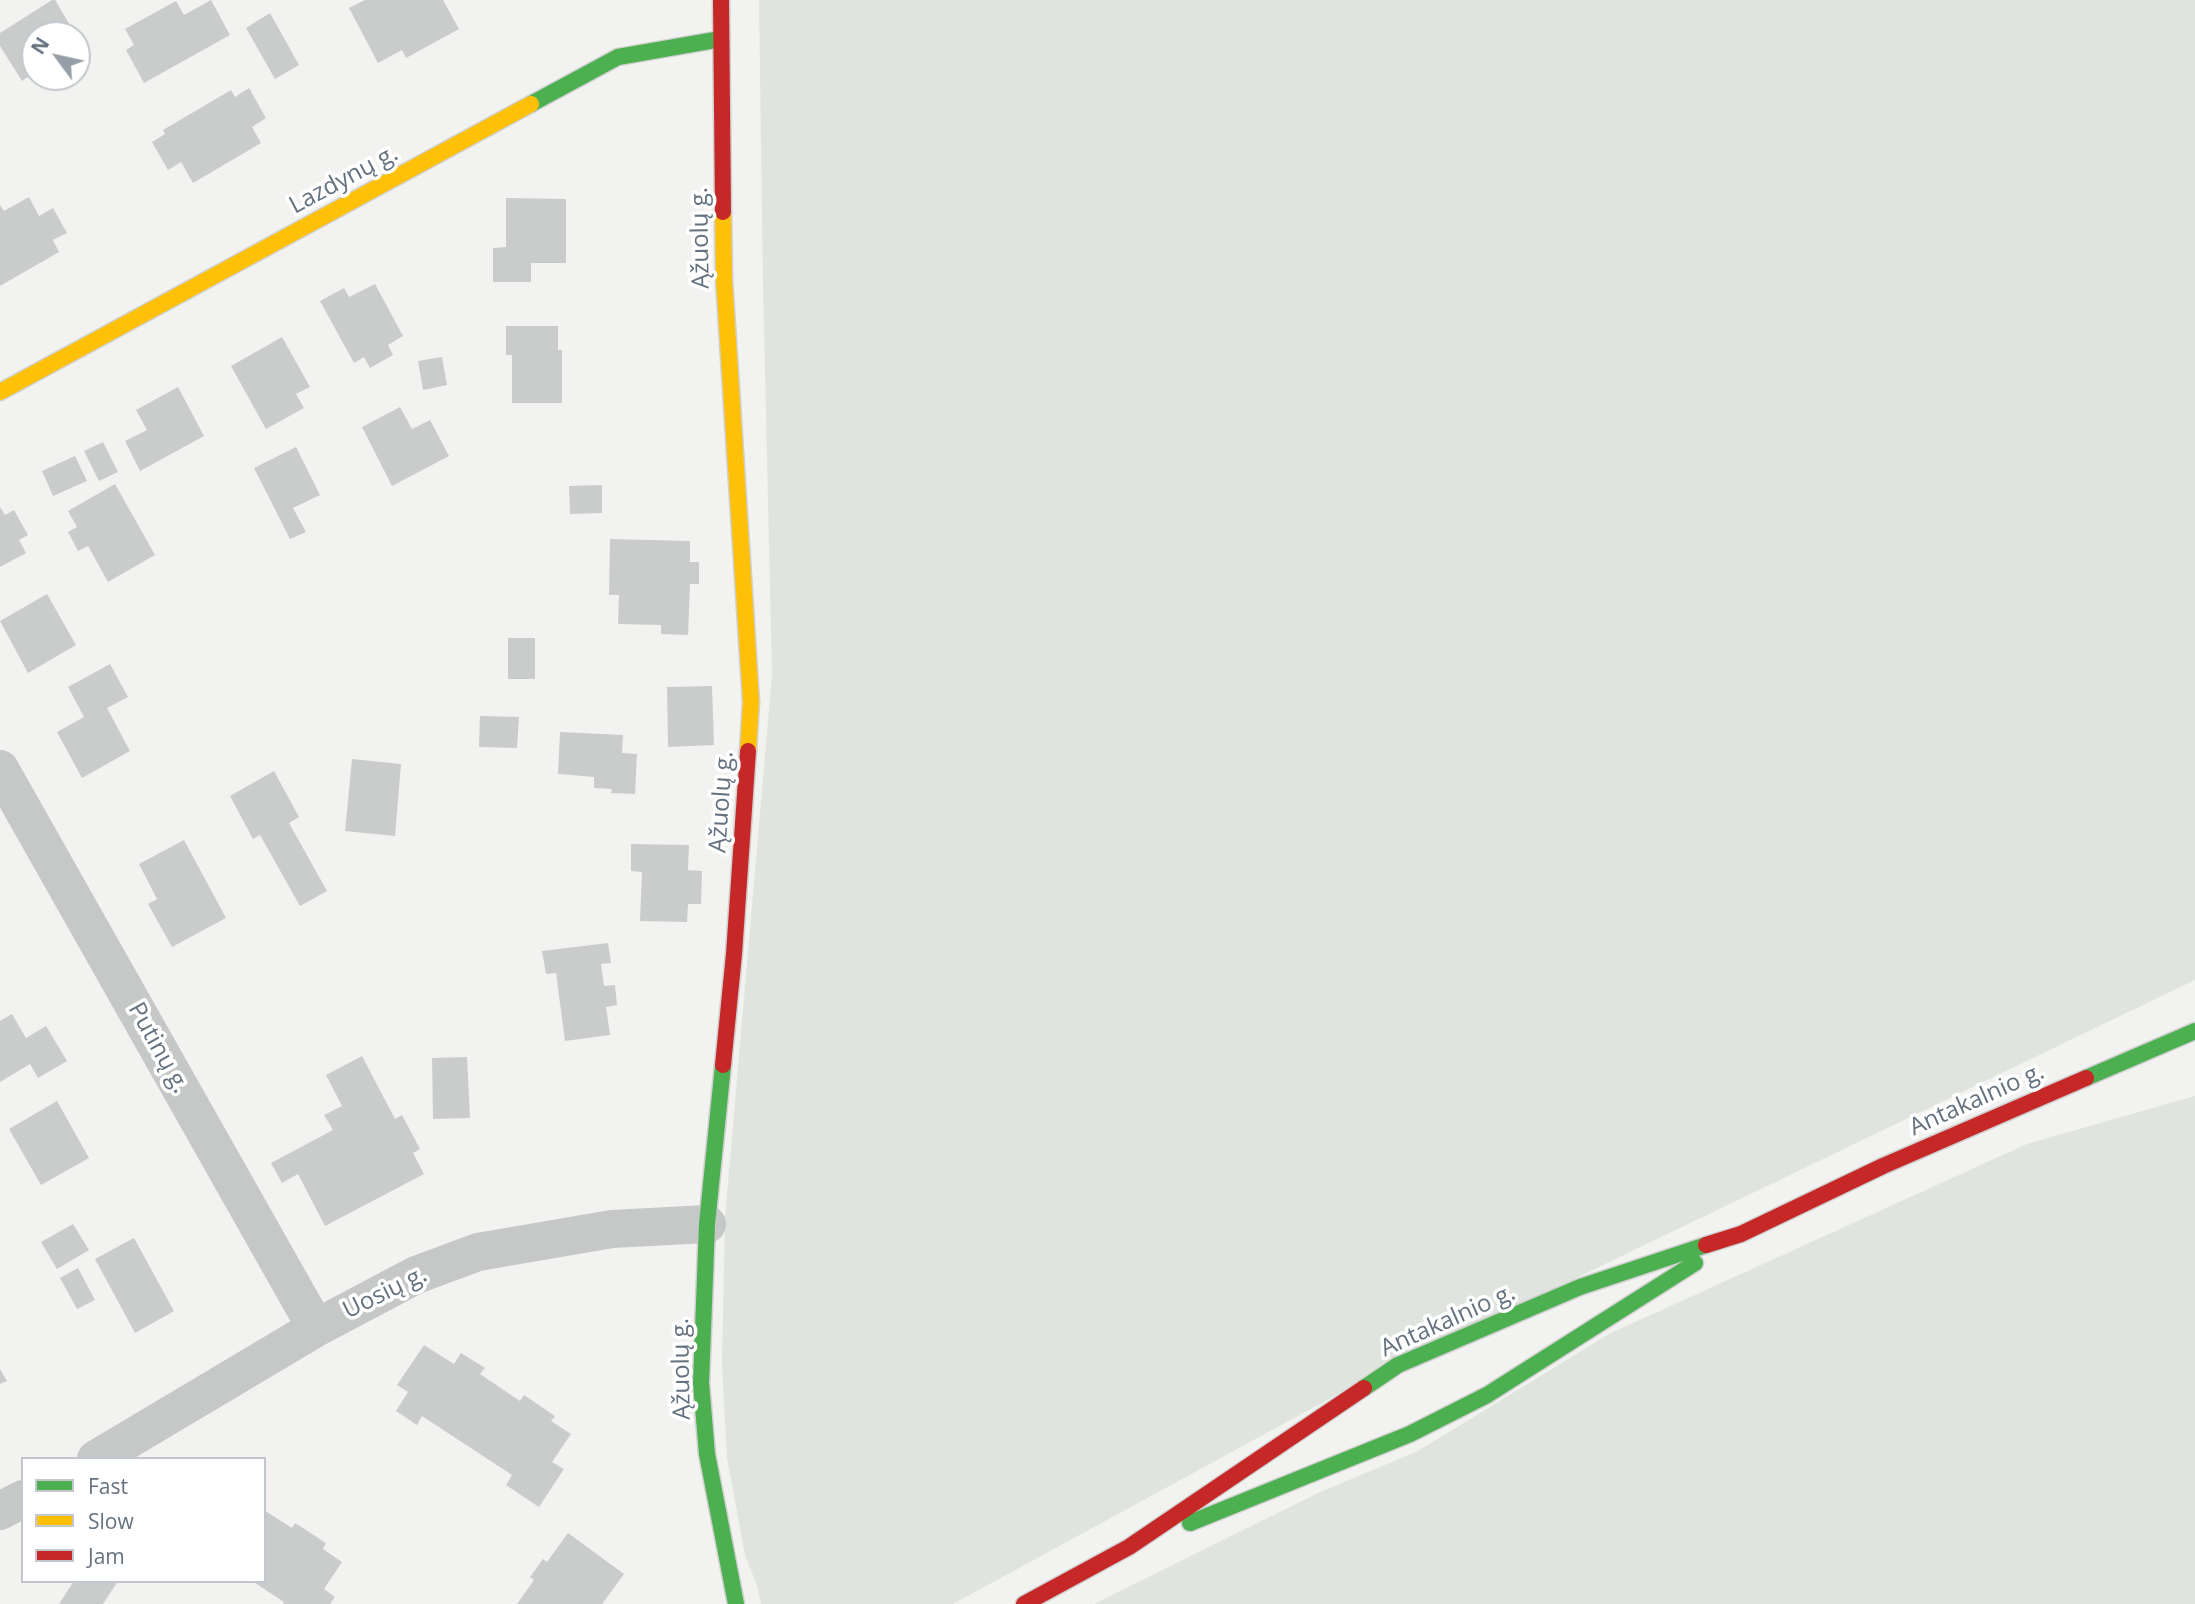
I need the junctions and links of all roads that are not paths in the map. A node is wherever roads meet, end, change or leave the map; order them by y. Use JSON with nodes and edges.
{"nodes":[{"id":1,"x":721,"y":0,"type":"edge"},
{"id":2,"x":721,"y":39,"type":"junction"},
{"id":3,"x":0,"y":392,"type":"edge"},
{"id":4,"x":0,"y":769,"type":"edge"},
{"id":5,"x":2195,"y":1031,"type":"edge"},
{"id":6,"x":707,"y":1224,"type":"junction"},
{"id":7,"x":1741,"y":1234,"type":"junction"},
{"id":8,"x":316,"y":1328,"type":"junction"},
{"id":9,"x":99,"y":1457,"type":"edge"},
{"id":10,"x":21,"y":1500,"type":"edge"},
{"id":11,"x":0,"y":1511,"type":"edge"},
{"id":12,"x":1129,"y":1547,"type":"junction"},
{"id":13,"x":736,"y":1604,"type":"edge"},
{"id":14,"x":1024,"y":1604,"type":"edge"}],
"edges":[{"from":1,"to":2,"type":"street","name":"Ąžuolų g."},
{"from":2,"to":3,"type":"street","name":"Lazdynų g."},
{"from":2,"to":6,"type":"street","name":"Ąžuolų g."},
{"from":4,"to":8,"type":"street","name":"Putinų g."},
{"from":5,"to":7,"type":"street","name":"Antakalnio g."},
{"from":6,"to":8,"type":"street","name":"Uosių g."},
{"from":6,"to":13,"type":"street","name":"Ąžuolų g."},
{"from":7,"to":12,"type":"street","name":"Antakalnio g."},
{"from":7,"to":12,"type":"street","name":"Antakalnio g."},
{"from":8,"to":9,"type":"street","name":"Uosių g."},
{"from":10,"to":11,"type":"street"},
{"from":12,"to":14,"type":"street","name":"Antakalnio g."}]}
